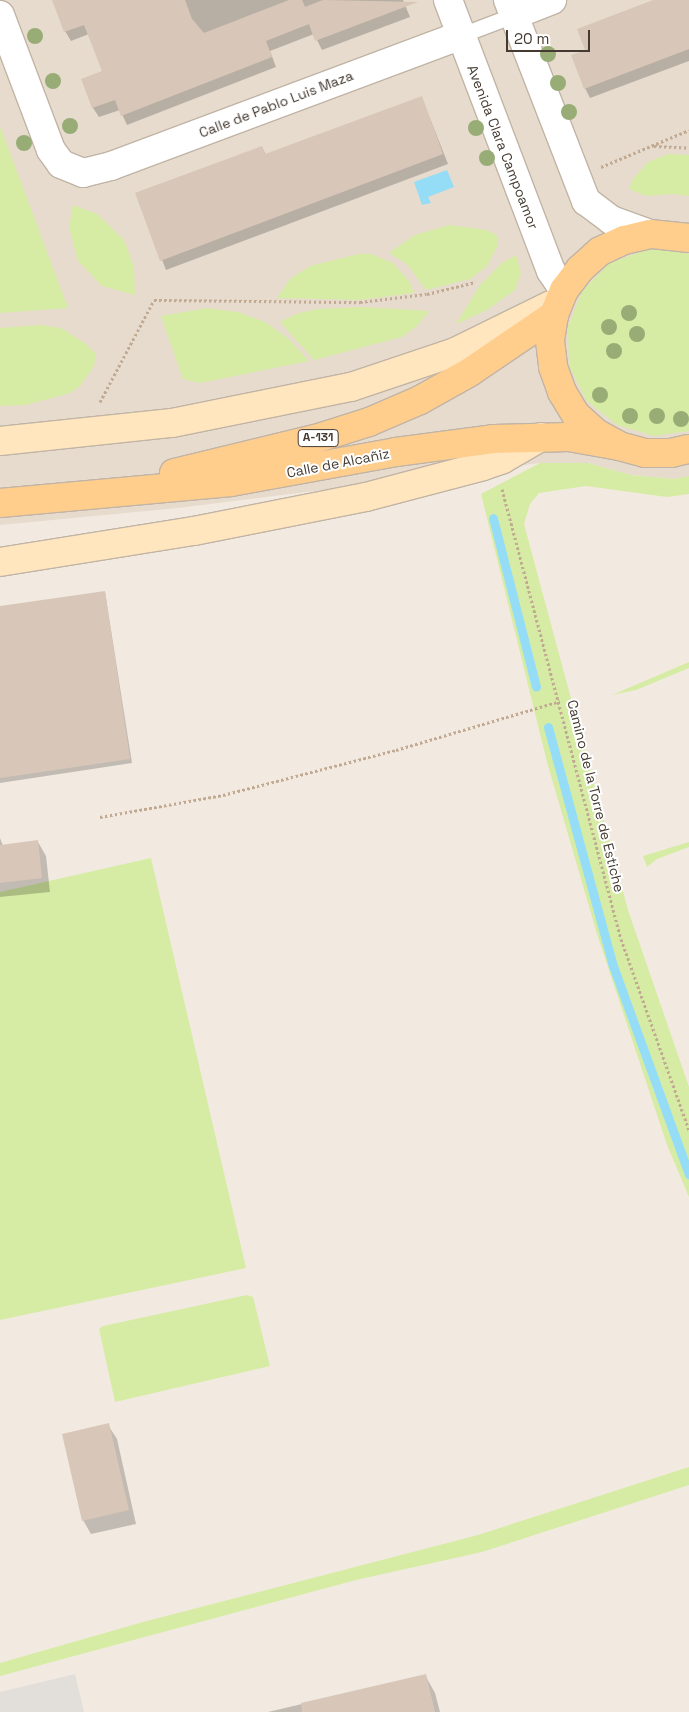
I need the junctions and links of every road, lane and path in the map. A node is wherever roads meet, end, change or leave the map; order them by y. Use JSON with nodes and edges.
{"nodes":[{"id":1,"x":448,"y":0,"type":"edge"},
{"id":2,"x":552,"y":0,"type":"edge"},
{"id":3,"x":511,"y":7,"type":"edge"},
{"id":4,"x":0,"y":15,"type":"edge"},
{"id":5,"x":461,"y":34,"type":"junction"},
{"id":6,"x":689,"y":130,"type":"edge"},
{"id":7,"x":654,"y":146,"type":"junction"},
{"id":8,"x":689,"y":148,"type":"edge"},
{"id":9,"x":595,"y":169,"type":"dead end"},
{"id":10,"x":650,"y":234,"type":"junction"},
{"id":11,"x":685,"y":236,"type":"edge"},
{"id":12,"x":476,"y":282,"type":"dead end"},
{"id":13,"x":559,"y":302,"type":"junction"},
{"id":14,"x":100,"y":402,"type":"dead end"},
{"id":15,"x":541,"y":437,"type":"junction"},
{"id":16,"x":0,"y":441,"type":"edge"},
{"id":17,"x":619,"y":446,"type":"junction"},
{"id":18,"x":689,"y":449,"type":"edge"},
{"id":19,"x":495,"y":462,"type":"junction"},
{"id":20,"x":57,"y":498,"type":"junction"},
{"id":21,"x":0,"y":504,"type":"edge"},
{"id":22,"x":0,"y":562,"type":"edge"},
{"id":23,"x":560,"y":701,"type":"junction"},
{"id":24,"x":100,"y":818,"type":"dead end"},
{"id":25,"x":689,"y":1130,"type":"edge"}],
"edges":[{"from":1,"to":5,"type":"street","name":"Avenida Clara Campoamor"},
{"from":2,"to":3,"type":"street"},
{"from":3,"to":5,"type":"lane"},
{"from":3,"to":10,"type":"street"},
{"from":4,"to":5,"type":"street","name":"Calle de Pablo Luis Maza"},
{"from":5,"to":13,"type":"street","name":"Avenida Clara Campoamor"},
{"from":6,"to":7,"type":"path"},
{"from":7,"to":8,"type":"path"},
{"from":7,"to":9,"type":"path"},
{"from":10,"to":11,"type":"main road","number":"A-131"},
{"from":10,"to":13,"type":"main road","number":"A-131"},
{"from":12,"to":14,"type":"path"},
{"from":13,"to":16,"type":"main road"},
{"from":13,"to":17,"type":"main road","number":"A-131"},
{"from":13,"to":20,"type":"main road","name":"Calle de Alcañiz","number":"A-131"},
{"from":15,"to":17,"type":"main road","name":"Calle de Alcañiz","number":"A-131"},
{"from":15,"to":19,"type":"main road"},
{"from":15,"to":20,"type":"main road","name":"Calle de Alcañiz","number":"A-131"},
{"from":17,"to":18,"type":"main road","number":"A-131"},
{"from":19,"to":22,"type":"main road"},
{"from":19,"to":23,"type":"path","name":"Camino de la Torre de Estiche"},
{"from":20,"to":21,"type":"main road","name":"Calle de Alcañiz","number":"A-131"},
{"from":23,"to":24,"type":"path"},
{"from":23,"to":25,"type":"path","name":"Camino de la Torre de Estiche"}]}
